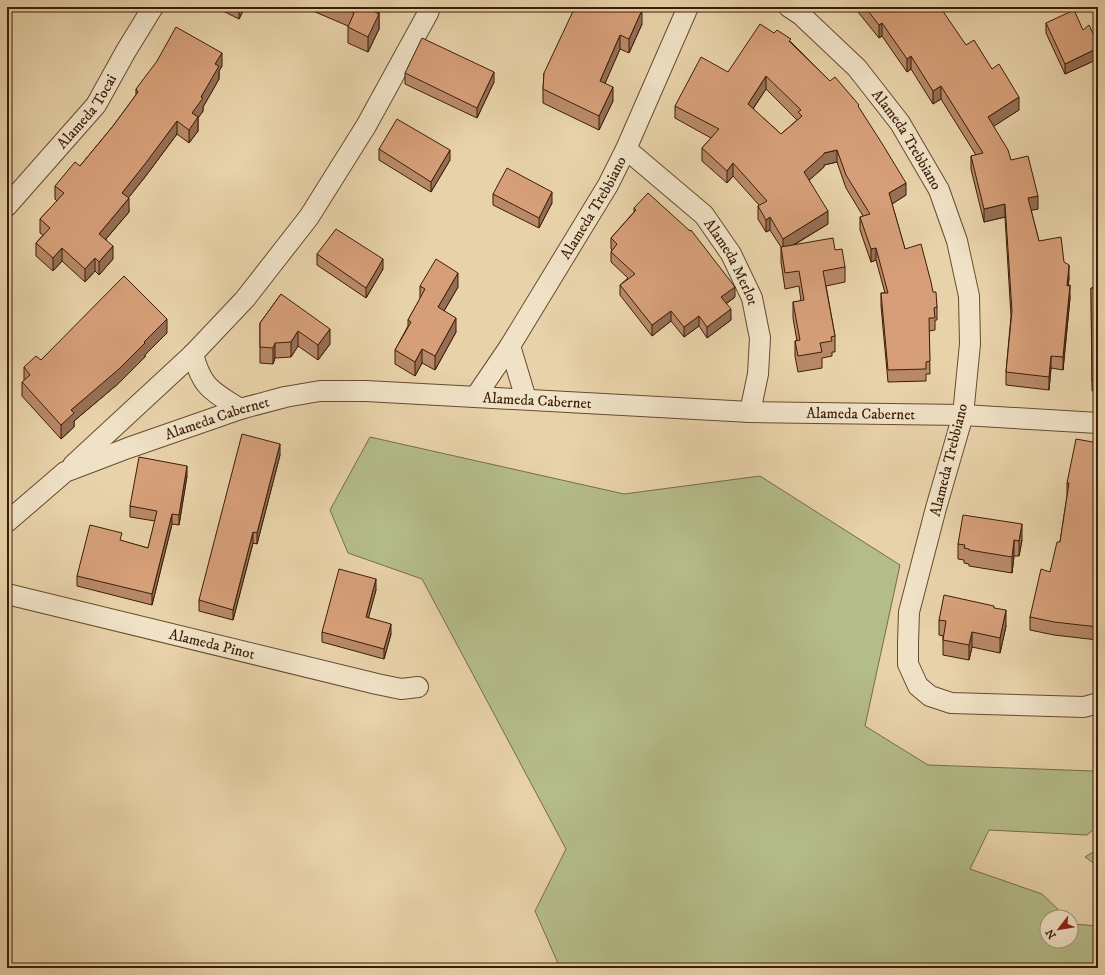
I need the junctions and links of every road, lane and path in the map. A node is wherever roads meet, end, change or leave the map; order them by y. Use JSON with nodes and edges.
{"nodes":[{"id":1,"x":153,"y":7,"type":"edge"},
{"id":2,"x":430,"y":7,"type":"edge"},
{"id":3,"x":688,"y":7,"type":"edge"},
{"id":4,"x":789,"y":7,"type":"edge"},
{"id":5,"x":626,"y":149,"type":"junction"},
{"id":6,"x":7,"y":206,"type":"edge"},
{"id":7,"x":510,"y":346,"type":"junction"},
{"id":8,"x":192,"y":354,"type":"junction"},
{"id":9,"x":476,"y":396,"type":"junction"},
{"id":10,"x":526,"y":399,"type":"junction"},
{"id":11,"x":240,"y":409,"type":"junction"},
{"id":12,"x":750,"y":412,"type":"junction"},
{"id":13,"x":963,"y":415,"type":"junction"},
{"id":14,"x":1098,"y":423,"type":"edge"},
{"id":15,"x":65,"y":472,"type":"junction"},
{"id":16,"x":7,"y":522,"type":"edge"},
{"id":17,"x":7,"y":594,"type":"edge"},
{"id":18,"x":418,"y":687,"type":"dead end"},
{"id":19,"x":1098,"y":702,"type":"edge"}],
"edges":[{"from":1,"to":6,"type":"street","name":"Alameda Tocai"},
{"from":2,"to":8,"type":"street"},
{"from":3,"to":5,"type":"street","name":"Alameda Trebbiano"},
{"from":4,"to":13,"type":"street","name":"Alameda Trebbiano"},
{"from":5,"to":7,"type":"street","name":"Alameda Trebbiano"},
{"from":5,"to":12,"type":"street","name":"Alameda Merlot"},
{"from":7,"to":9,"type":"street","name":"Alameda Trebbiano"},
{"from":7,"to":10,"type":"street"},
{"from":8,"to":11,"type":"street"},
{"from":8,"to":15,"type":"street"},
{"from":9,"to":10,"type":"street","name":"Alameda Cabernet"},
{"from":9,"to":11,"type":"street","name":"Alameda Cabernet"},
{"from":10,"to":12,"type":"street","name":"Alameda Cabernet"},
{"from":11,"to":15,"type":"street","name":"Alameda Cabernet"},
{"from":12,"to":13,"type":"street","name":"Alameda Cabernet"},
{"from":13,"to":14,"type":"street","name":"Alameda Cabernet"},
{"from":13,"to":19,"type":"street","name":"Alameda Trebbiano"},
{"from":15,"to":16,"type":"street","name":"Alameda Cabernet"},
{"from":17,"to":18,"type":"street","name":"Alameda Pinot"}]}
